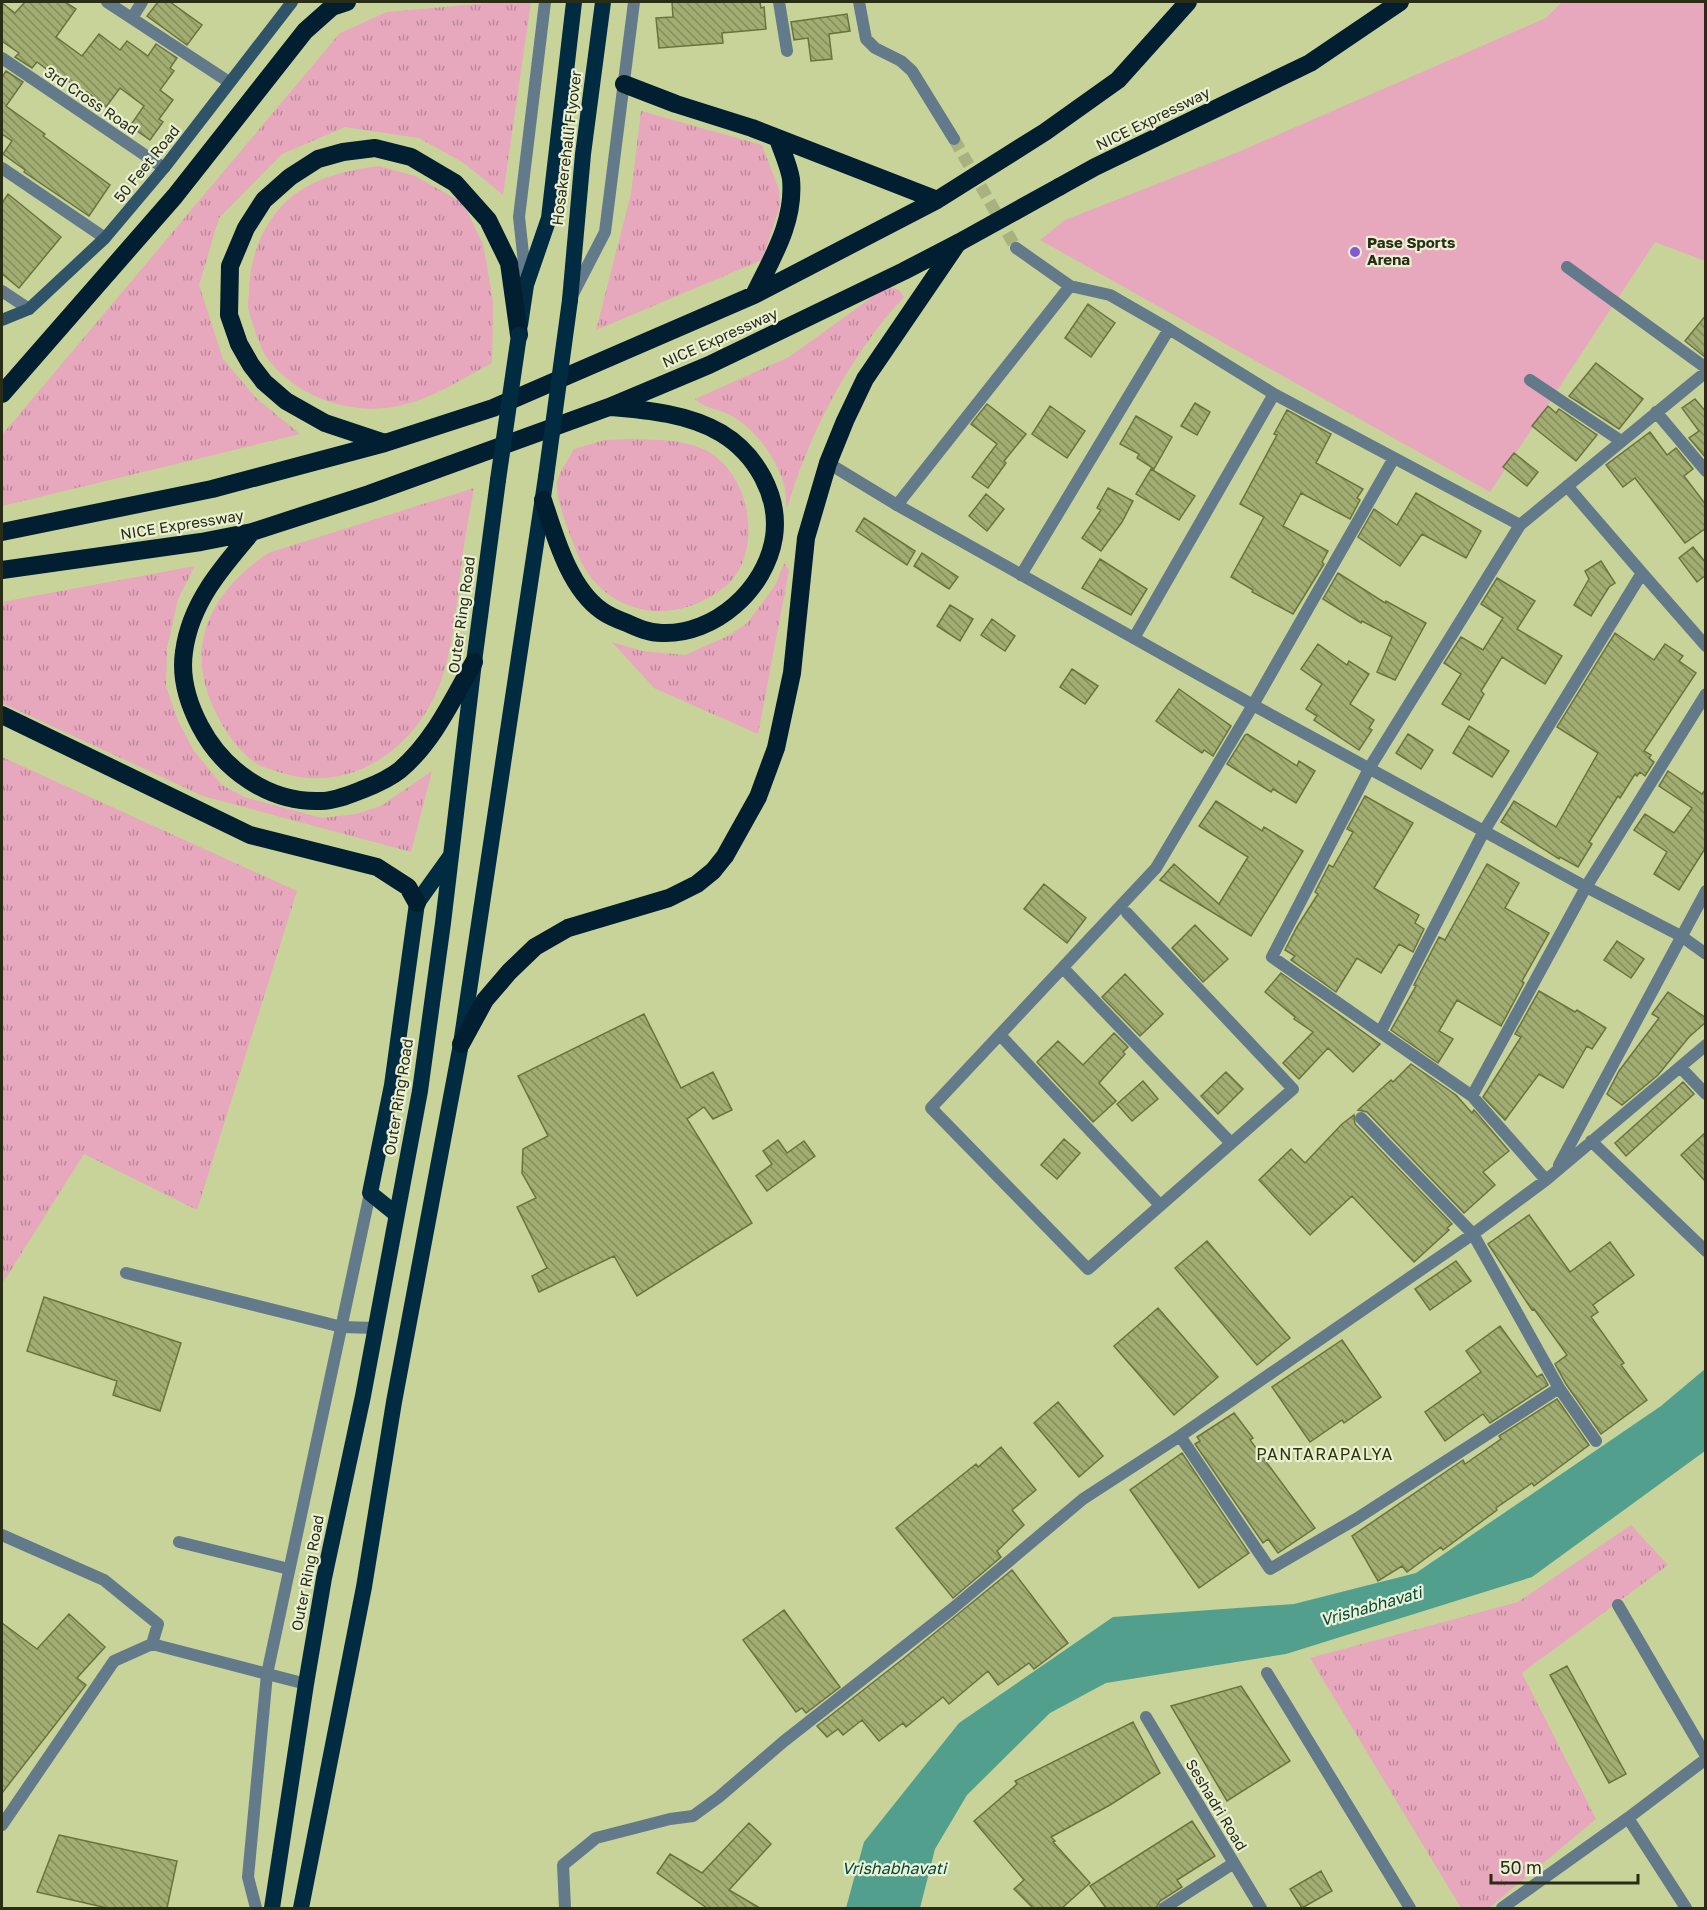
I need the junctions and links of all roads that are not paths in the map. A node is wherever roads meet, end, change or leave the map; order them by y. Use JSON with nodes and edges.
{"nodes":[{"id":1,"x":107,"y":2,"type":"edge"},
{"id":2,"x":142,"y":2,"type":"edge"},
{"id":3,"x":291,"y":2,"type":"edge"},
{"id":4,"x":347,"y":2,"type":"edge"},
{"id":5,"x":545,"y":2,"type":"edge"},
{"id":6,"x":574,"y":2,"type":"edge"},
{"id":7,"x":603,"y":2,"type":"edge"},
{"id":8,"x":634,"y":2,"type":"edge"},
{"id":9,"x":779,"y":2,"type":"edge"},
{"id":10,"x":860,"y":2,"type":"edge"},
{"id":11,"x":1188,"y":2,"type":"edge"},
{"id":12,"x":1400,"y":2,"type":"edge"},
{"id":13,"x":132,"y":18,"type":"junction"},
{"id":14,"x":787,"y":51,"type":"dead end"},
{"id":15,"x":2,"y":58,"type":"edge"},
{"id":16,"x":229,"y":82,"type":"junction"},
{"id":17,"x":624,"y":84,"type":"junction"},
{"id":18,"x":778,"y":139,"type":"junction"},
{"id":19,"x":954,"y":139,"type":"tunnel mouth"},
{"id":20,"x":2,"y":168,"type":"edge"},
{"id":21,"x":164,"y":168,"type":"junction"},
{"id":22,"x":937,"y":200,"type":"junction"},
{"id":23,"x":105,"y":238,"type":"junction"},
{"id":24,"x":958,"y":243,"type":"junction"},
{"id":25,"x":1016,"y":248,"type":"tunnel mouth"},
{"id":26,"x":1567,"y":267,"type":"dead end"},
{"id":27,"x":526,"y":285,"type":"junction"},
{"id":28,"x":1070,"y":286,"type":"junction"},
{"id":29,"x":2,"y":291,"type":"edge"},
{"id":30,"x":754,"y":295,"type":"junction"},
{"id":31,"x":570,"y":300,"type":"junction"},
{"id":32,"x":29,"y":309,"type":"junction"},
{"id":33,"x":2,"y":320,"type":"edge"},
{"id":34,"x":1169,"y":329,"type":"junction"},
{"id":35,"x":519,"y":335,"type":"junction"},
{"id":36,"x":1706,"y":370,"type":"edge"},
{"id":37,"x":1530,"y":380,"type":"dead end"},
{"id":38,"x":2,"y":394,"type":"edge"},
{"id":39,"x":1274,"y":394,"type":"junction"},
{"id":40,"x":609,"y":407,"type":"junction"},
{"id":41,"x":1656,"y":412,"type":"junction"},
{"id":42,"x":1621,"y":441,"type":"junction"},
{"id":43,"x":385,"y":443,"type":"junction"},
{"id":44,"x":1394,"y":458,"type":"junction"},
{"id":45,"x":828,"y":463,"type":"junction"},
{"id":46,"x":1706,"y":471,"type":"edge"},
{"id":47,"x":1567,"y":486,"type":"junction"},
{"id":48,"x":543,"y":500,"type":"junction"},
{"id":49,"x":897,"y":505,"type":"junction"},
{"id":50,"x":1520,"y":525,"type":"junction"},
{"id":51,"x":774,"y":529,"type":"junction"},
{"id":52,"x":2,"y":532,"type":"edge"},
{"id":53,"x":252,"y":532,"type":"junction"},
{"id":54,"x":806,"y":538,"type":"junction"},
{"id":55,"x":2,"y":570,"type":"edge"},
{"id":56,"x":1642,"y":573,"type":"junction"},
{"id":57,"x":1021,"y":574,"type":"junction"},
{"id":58,"x":1134,"y":638,"type":"junction"},
{"id":59,"x":1706,"y":646,"type":"edge"},
{"id":60,"x":474,"y":662,"type":"junction"},
{"id":61,"x":1706,"y":694,"type":"edge"},
{"id":62,"x":1253,"y":705,"type":"junction"},
{"id":63,"x":2,"y":715,"type":"edge"},
{"id":64,"x":1370,"y":767,"type":"junction"},
{"id":65,"x":1484,"y":831,"type":"junction"},
{"id":66,"x":451,"y":856,"type":"junction"},
{"id":67,"x":1586,"y":887,"type":"junction"},
{"id":68,"x":1706,"y":891,"type":"edge"},
{"id":69,"x":417,"y":903,"type":"junction"},
{"id":70,"x":1127,"y":913,"type":"dead end"},
{"id":71,"x":1681,"y":936,"type":"junction"},
{"id":72,"x":1706,"y":954,"type":"edge"},
{"id":73,"x":1063,"y":968,"type":"junction"},
{"id":74,"x":1381,"y":1031,"type":"junction"},
{"id":75,"x":1000,"y":1035,"type":"junction"},
{"id":76,"x":461,"y":1044,"type":"junction"},
{"id":77,"x":1706,"y":1045,"type":"edge"},
{"id":78,"x":1680,"y":1066,"type":"junction"},
{"id":79,"x":1706,"y":1094,"type":"edge"},
{"id":80,"x":1472,"y":1096,"type":"junction"},
{"id":81,"x":1361,"y":1118,"type":"dead end"},
{"id":82,"x":1591,"y":1141,"type":"junction"},
{"id":83,"x":1231,"y":1143,"type":"junction"},
{"id":84,"x":1550,"y":1177,"type":"junction"},
{"id":85,"x":370,"y":1193,"type":"junction"},
{"id":86,"x":1160,"y":1205,"type":"junction"},
{"id":87,"x":396,"y":1214,"type":"junction"},
{"id":88,"x":1473,"y":1234,"type":"junction"},
{"id":89,"x":1706,"y":1251,"type":"edge"},
{"id":90,"x":126,"y":1273,"type":"dead end"},
{"id":91,"x":342,"y":1327,"type":"junction"},
{"id":92,"x":375,"y":1328,"type":"junction"},
{"id":93,"x":1559,"y":1388,"type":"junction"},
{"id":94,"x":1180,"y":1436,"type":"junction"},
{"id":95,"x":1596,"y":1441,"type":"dead end"},
{"id":96,"x":2,"y":1535,"type":"edge"},
{"id":97,"x":180,"y":1542,"type":"dead end"},
{"id":98,"x":289,"y":1569,"type":"junction"},
{"id":99,"x":1618,"y":1605,"type":"dead end"},
{"id":100,"x":152,"y":1644,"type":"junction"},
{"id":101,"x":1267,"y":1673,"type":"dead end"},
{"id":102,"x":267,"y":1674,"type":"junction"},
{"id":103,"x":306,"y":1684,"type":"junction"},
{"id":104,"x":1146,"y":1717,"type":"dead end"},
{"id":105,"x":1706,"y":1757,"type":"edge"},
{"id":106,"x":1628,"y":1818,"type":"junction"},
{"id":107,"x":2,"y":1825,"type":"edge"},
{"id":108,"x":1234,"y":1863,"type":"junction"},
{"id":109,"x":256,"y":1908,"type":"edge"},
{"id":110,"x":272,"y":1908,"type":"edge"},
{"id":111,"x":301,"y":1908,"type":"edge"},
{"id":112,"x":565,"y":1908,"type":"edge"},
{"id":113,"x":1164,"y":1908,"type":"edge"},
{"id":114,"x":1261,"y":1908,"type":"edge"},
{"id":115,"x":1410,"y":1908,"type":"edge"},
{"id":116,"x":1502,"y":1908,"type":"edge"},
{"id":117,"x":1686,"y":1908,"type":"edge"}],
"edges":[{"from":1,"to":13,"type":"street"},
{"from":2,"to":13,"type":"street"},
{"from":3,"to":16,"type":"main road","name":"50 Feet Road"},
{"from":4,"to":38,"type":"highway"},
{"from":5,"to":27,"type":"street"},
{"from":6,"to":27,"type":"highway","name":"Hosakerehalli Flyover"},
{"from":7,"to":31,"type":"highway","name":"Hosakerehalli Flyover"},
{"from":8,"to":17,"type":"street"},
{"from":9,"to":14,"type":"street"},
{"from":10,"to":19,"type":"street"},
{"from":11,"to":22,"type":"highway","name":"NICE Expressway"},
{"from":12,"to":24,"type":"highway","name":"NICE Expressway","bridge":true},
{"from":13,"to":16,"type":"street"},
{"from":15,"to":21,"type":"street","name":"3rd Cross Road"},
{"from":16,"to":21,"type":"main road","name":"50 Feet Road"},
{"from":17,"to":18,"type":"highway"},
{"from":17,"to":31,"type":"street"},
{"from":18,"to":22,"type":"highway"},
{"from":18,"to":30,"type":"highway"},
{"from":20,"to":23,"type":"street"},
{"from":21,"to":23,"type":"main road","name":"50 Feet Road"},
{"from":22,"to":30,"type":"highway","name":"NICE Expressway"},
{"from":23,"to":32,"type":"main road","name":"50 Feet Road"},
{"from":24,"to":40,"type":"highway","name":"NICE Expressway"},
{"from":24,"to":45,"type":"highway"},
{"from":25,"to":28,"type":"street"},
{"from":26,"to":36,"type":"street"},
{"from":27,"to":35,"type":"highway","name":"Outer Ring Road"},
{"from":28,"to":34,"type":"street"},
{"from":28,"to":49,"type":"street"},
{"from":29,"to":32,"type":"street"},
{"from":30,"to":43,"type":"highway","name":"NICE Expressway"},
{"from":31,"to":48,"type":"highway","bridge":true},
{"from":32,"to":33,"type":"main road","name":"50 Feet Road"},
{"from":34,"to":39,"type":"street"},
{"from":34,"to":57,"type":"street"},
{"from":35,"to":43,"type":"highway"},
{"from":35,"to":60,"type":"highway","name":"Outer Ring Road","bridge":true},
{"from":36,"to":41,"type":"street"},
{"from":37,"to":42,"type":"street"},
{"from":39,"to":44,"type":"street"},
{"from":39,"to":58,"type":"street"},
{"from":40,"to":51,"type":"highway"},
{"from":40,"to":53,"type":"highway","name":"NICE Expressway"},
{"from":41,"to":42,"type":"street"},
{"from":41,"to":46,"type":"street"},
{"from":42,"to":47,"type":"street"},
{"from":43,"to":52,"type":"highway","name":"NICE Expressway"},
{"from":44,"to":50,"type":"street"},
{"from":44,"to":62,"type":"street"},
{"from":45,"to":49,"type":"street"},
{"from":45,"to":54,"type":"highway"},
{"from":47,"to":50,"type":"street"},
{"from":47,"to":56,"type":"street"},
{"from":48,"to":51,"type":"highway"},
{"from":48,"to":76,"type":"highway"},
{"from":49,"to":57,"type":"street"},
{"from":50,"to":64,"type":"street"},
{"from":51,"to":54,"type":"highway"},
{"from":53,"to":55,"type":"highway","name":"NICE Expressway"},
{"from":53,"to":60,"type":"highway"},
{"from":54,"to":76,"type":"highway"},
{"from":56,"to":59,"type":"street"},
{"from":56,"to":65,"type":"street"},
{"from":57,"to":58,"type":"street"},
{"from":58,"to":62,"type":"street"},
{"from":60,"to":66,"type":"highway","name":"Outer Ring Road"},
{"from":61,"to":67,"type":"street"},
{"from":62,"to":64,"type":"street"},
{"from":62,"to":73,"type":"street"},
{"from":63,"to":69,"type":"highway"},
{"from":64,"to":65,"type":"street"},
{"from":64,"to":74,"type":"street"},
{"from":65,"to":67,"type":"street"},
{"from":65,"to":74,"type":"street"},
{"from":66,"to":69,"type":"highway"},
{"from":66,"to":87,"type":"highway","name":"Outer Ring Road"},
{"from":67,"to":71,"type":"street"},
{"from":67,"to":80,"type":"street"},
{"from":68,"to":71,"type":"street"},
{"from":69,"to":85,"type":"highway"},
{"from":70,"to":83,"type":"street"},
{"from":71,"to":72,"type":"street"},
{"from":71,"to":84,"type":"street"},
{"from":73,"to":75,"type":"street"},
{"from":73,"to":83,"type":"street"},
{"from":74,"to":80,"type":"street"},
{"from":75,"to":86,"type":"street"},
{"from":75,"to":86,"type":"street"},
{"from":76,"to":111,"type":"highway"},
{"from":77,"to":78,"type":"street"},
{"from":78,"to":79,"type":"street"},
{"from":78,"to":82,"type":"street"},
{"from":80,"to":84,"type":"street"},
{"from":81,"to":88,"type":"street"},
{"from":82,"to":84,"type":"street"},
{"from":82,"to":89,"type":"street"},
{"from":83,"to":86,"type":"street"},
{"from":84,"to":88,"type":"street"},
{"from":85,"to":87,"type":"highway"},
{"from":85,"to":91,"type":"street"},
{"from":87,"to":92,"type":"highway","name":"Outer Ring Road"},
{"from":88,"to":93,"type":"street"},
{"from":88,"to":94,"type":"street"},
{"from":90,"to":91,"type":"street"},
{"from":91,"to":92,"type":"street"},
{"from":91,"to":98,"type":"street"},
{"from":92,"to":103,"type":"highway","name":"Outer Ring Road"},
{"from":93,"to":94,"type":"street"},
{"from":93,"to":95,"type":"street"},
{"from":94,"to":112,"type":"street"},
{"from":96,"to":100,"type":"street"},
{"from":97,"to":98,"type":"street"},
{"from":98,"to":102,"type":"street"},
{"from":99,"to":105,"type":"street"},
{"from":100,"to":102,"type":"street"},
{"from":100,"to":107,"type":"street"},
{"from":101,"to":115,"type":"street"},
{"from":102,"to":103,"type":"street"},
{"from":102,"to":109,"type":"street"},
{"from":103,"to":110,"type":"highway","name":"Outer Ring Road"},
{"from":104,"to":108,"type":"street","name":"Seshadri Road"},
{"from":105,"to":106,"type":"street"},
{"from":106,"to":116,"type":"street"},
{"from":106,"to":117,"type":"street"},
{"from":108,"to":113,"type":"street"},
{"from":108,"to":114,"type":"street","name":"Seshadri Road"}]}
